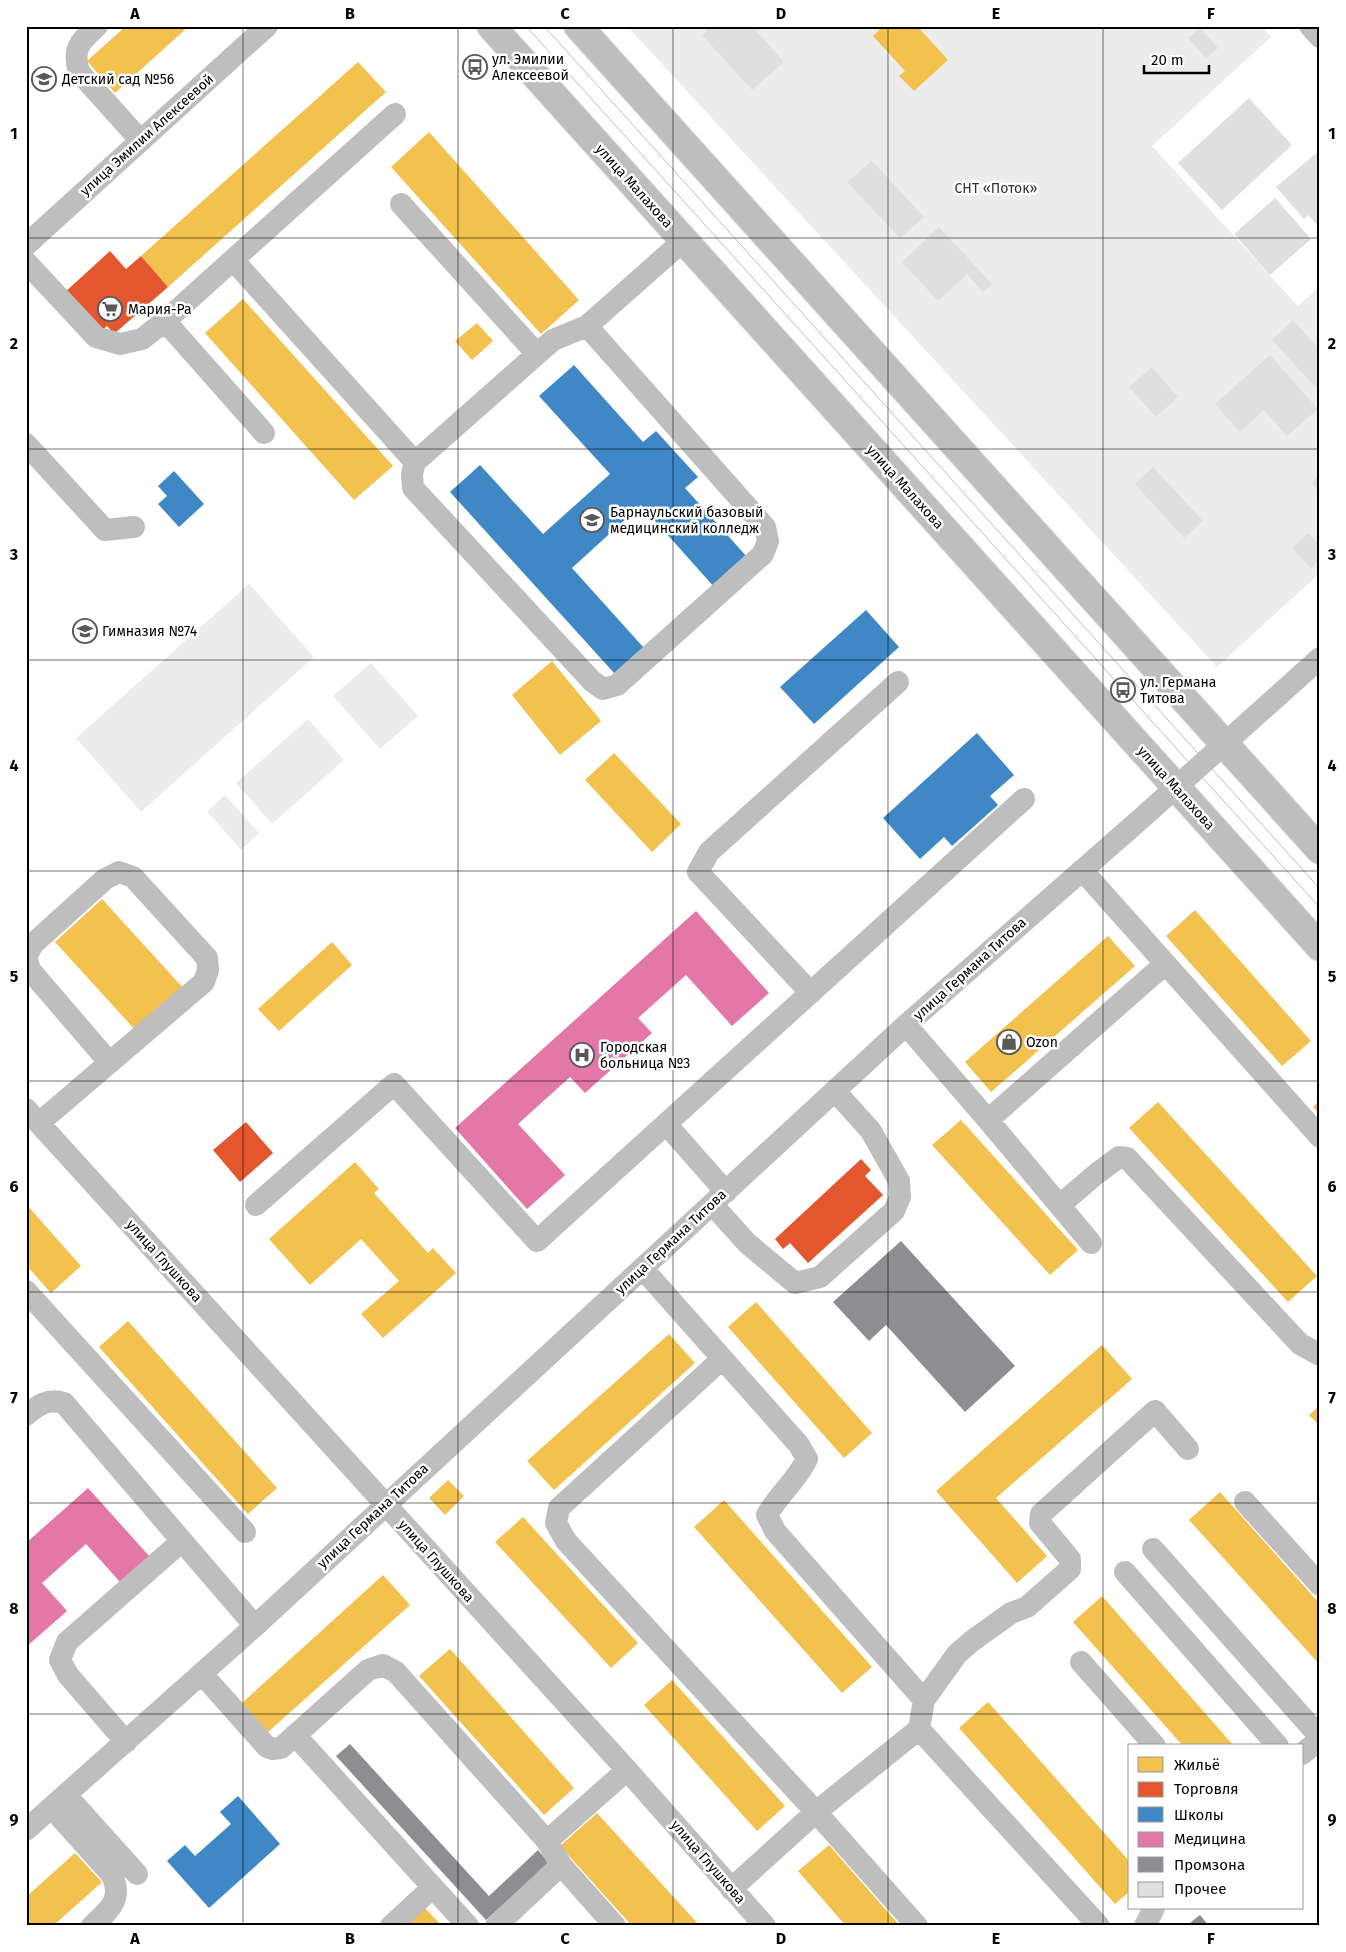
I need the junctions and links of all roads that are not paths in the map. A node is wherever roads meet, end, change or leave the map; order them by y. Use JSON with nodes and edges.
{"nodes":[{"id":1,"x":97,"y":26,"type":"edge"},
{"id":2,"x":267,"y":26,"type":"edge"},
{"id":3,"x":491,"y":26,"type":"edge"},
{"id":4,"x":578,"y":26,"type":"edge"},
{"id":5,"x":1310,"y":26,"type":"edge"},
{"id":6,"x":1320,"y":38,"type":"edge"},
{"id":7,"x":395,"y":114,"type":"dead end"},
{"id":8,"x":141,"y":141,"type":"junction"},
{"id":9,"x":401,"y":204,"type":"dead end"},
{"id":10,"x":684,"y":241,"type":"junction"},
{"id":11,"x":26,"y":244,"type":"edge"},
{"id":12,"x":233,"y":260,"type":"junction"},
{"id":13,"x":26,"y":262,"type":"edge"},
{"id":14,"x":165,"y":321,"type":"junction"},
{"id":15,"x":587,"y":326,"type":"junction"},
{"id":16,"x":537,"y":354,"type":"junction"},
{"id":17,"x":264,"y":433,"type":"dead end"},
{"id":18,"x":26,"y":444,"type":"edge"},
{"id":19,"x":415,"y":462,"type":"junction"},
{"id":20,"x":134,"y":527,"type":"dead end"},
{"id":21,"x":1320,"y":658,"type":"edge"},
{"id":22,"x":898,"y":682,"type":"dead end"},
{"id":23,"x":1224,"y":744,"type":"junction"},
{"id":24,"x":1176,"y":787,"type":"junction"},
{"id":25,"x":1024,"y":799,"type":"dead end"},
{"id":26,"x":1320,"y":850,"type":"edge"},
{"id":27,"x":1082,"y":870,"type":"junction"},
{"id":28,"x":1320,"y":947,"type":"edge"},
{"id":29,"x":1165,"y":964,"type":"junction"},
{"id":30,"x":811,"y":993,"type":"junction"},
{"id":31,"x":906,"y":1026,"type":"junction"},
{"id":32,"x":109,"y":1062,"type":"junction"},
{"id":33,"x":835,"y":1091,"type":"junction"},
{"id":34,"x":33,"y":1116,"type":"edge"},
{"id":35,"x":988,"y":1120,"type":"junction"},
{"id":36,"x":666,"y":1124,"type":"junction"},
{"id":37,"x":1320,"y":1137,"type":"edge"},
{"id":38,"x":719,"y":1198,"type":"junction"},
{"id":39,"x":256,"y":1205,"type":"dead end"},
{"id":40,"x":1060,"y":1205,"type":"junction"},
{"id":41,"x":1091,"y":1243,"type":"dead end"},
{"id":42,"x":643,"y":1269,"type":"junction"},
{"id":43,"x":26,"y":1290,"type":"edge"},
{"id":44,"x":1320,"y":1355,"type":"edge"},
{"id":45,"x":722,"y":1359,"type":"junction"},
{"id":46,"x":26,"y":1415,"type":"edge"},
{"id":47,"x":1188,"y":1449,"type":"dead end"},
{"id":48,"x":1245,"y":1502,"type":"dead end"},
{"id":49,"x":385,"y":1505,"type":"junction"},
{"id":50,"x":245,"y":1532,"type":"dead end"},
{"id":51,"x":182,"y":1541,"type":"junction"},
{"id":52,"x":1152,"y":1549,"type":"dead end"},
{"id":53,"x":1125,"y":1572,"type":"dead end"},
{"id":54,"x":1320,"y":1586,"type":"edge"},
{"id":55,"x":255,"y":1626,"type":"junction"},
{"id":56,"x":1081,"y":1662,"type":"dead end"},
{"id":57,"x":202,"y":1674,"type":"junction"},
{"id":58,"x":924,"y":1700,"type":"junction"},
{"id":59,"x":920,"y":1729,"type":"junction"},
{"id":60,"x":295,"y":1736,"type":"junction"},
{"id":61,"x":1320,"y":1738,"type":"edge"},
{"id":62,"x":126,"y":1742,"type":"junction"},
{"id":63,"x":1153,"y":1744,"type":"edge"},
{"id":64,"x":1276,"y":1744,"type":"edge"},
{"id":65,"x":1304,"y":1752,"type":"edge"},
{"id":66,"x":627,"y":1770,"type":"junction"},
{"id":67,"x":59,"y":1801,"type":"junction"},
{"id":68,"x":816,"y":1812,"type":"junction"},
{"id":69,"x":26,"y":1830,"type":"edge"},
{"id":70,"x":547,"y":1841,"type":"junction"},
{"id":71,"x":560,"y":1866,"type":"junction"},
{"id":72,"x":137,"y":1874,"type":"dead end"},
{"id":73,"x":432,"y":1888,"type":"junction"},
{"id":74,"x":731,"y":1889,"type":"junction"},
{"id":75,"x":1153,"y":1910,"type":"edge"},
{"id":76,"x":92,"y":1926,"type":"edge"},
{"id":77,"x":391,"y":1926,"type":"edge"},
{"id":78,"x":468,"y":1926,"type":"edge"},
{"id":79,"x":496,"y":1926,"type":"edge"},
{"id":80,"x":615,"y":1926,"type":"edge"},
{"id":81,"x":765,"y":1926,"type":"edge"},
{"id":82,"x":916,"y":1926,"type":"edge"},
{"id":83,"x":1099,"y":1926,"type":"edge"},
{"id":84,"x":1145,"y":1926,"type":"edge"}],
"edges":[{"from":1,"to":8,"type":"street"},
{"from":2,"to":8,"type":"street","name":"улица Эмилии Алексеевой"},
{"from":3,"to":10,"type":"main road","name":"улица Малахова"},
{"from":4,"to":23,"type":"main road"},
{"from":5,"to":6,"type":"street"},
{"from":7,"to":12,"type":"street"},
{"from":8,"to":11,"type":"street","name":"улица Эмилии Алексеевой"},
{"from":9,"to":16,"type":"street"},
{"from":10,"to":15,"type":"street"},
{"from":10,"to":24,"type":"main road","name":"улица Малахова"},
{"from":12,"to":14,"type":"street"},
{"from":12,"to":19,"type":"street"},
{"from":13,"to":14,"type":"street"},
{"from":14,"to":17,"type":"street"},
{"from":15,"to":16,"type":"street"},
{"from":15,"to":19,"type":"street"},
{"from":16,"to":19,"type":"street"},
{"from":18,"to":20,"type":"street"},
{"from":21,"to":23,"type":"street","name":"улица Германа Титова"},
{"from":22,"to":30,"type":"street"},
{"from":23,"to":24,"type":"street","name":"улица Германа Титова"},
{"from":23,"to":26,"type":"main road"},
{"from":24,"to":27,"type":"street","name":"улица Германа Титова"},
{"from":24,"to":28,"type":"main road","name":"улица Малахова"},
{"from":25,"to":30,"type":"street"},
{"from":27,"to":29,"type":"street"},
{"from":27,"to":31,"type":"street","name":"улица Германа Титова"},
{"from":29,"to":35,"type":"street"},
{"from":29,"to":37,"type":"street"},
{"from":30,"to":36,"type":"street"},
{"from":31,"to":33,"type":"street","name":"улица Германа Титова"},
{"from":31,"to":35,"type":"street"},
{"from":32,"to":32,"type":"street"},
{"from":32,"to":34,"type":"street"},
{"from":33,"to":38,"type":"street","name":"улица Германа Титова"},
{"from":33,"to":38,"type":"street"},
{"from":34,"to":49,"type":"street","name":"улица Глушкова"},
{"from":35,"to":40,"type":"street"},
{"from":36,"to":38,"type":"street"},
{"from":36,"to":39,"type":"street"},
{"from":38,"to":42,"type":"street","name":"улица Германа Титова"},
{"from":40,"to":41,"type":"street"},
{"from":40,"to":44,"type":"street"},
{"from":42,"to":45,"type":"street"},
{"from":42,"to":49,"type":"street","name":"улица Германа Титова"},
{"from":43,"to":50,"type":"street"},
{"from":45,"to":58,"type":"street"},
{"from":45,"to":68,"type":"street"},
{"from":46,"to":51,"type":"street"},
{"from":47,"to":58,"type":"street"},
{"from":48,"to":54,"type":"street"},
{"from":49,"to":55,"type":"street","name":"улица Германа Титова"},
{"from":49,"to":66,"type":"street","name":"улица Глушкова"},
{"from":51,"to":55,"type":"street"},
{"from":51,"to":62,"type":"street"},
{"from":52,"to":61,"type":"street"},
{"from":53,"to":64,"type":"street"},
{"from":55,"to":57,"type":"street","name":"улица Германа Титова"},
{"from":56,"to":63,"type":"street"},
{"from":57,"to":60,"type":"street"},
{"from":57,"to":62,"type":"street","name":"улица Германа Титова"},
{"from":58,"to":59,"type":"street"},
{"from":59,"to":68,"type":"street"},
{"from":59,"to":83,"type":"street"},
{"from":60,"to":70,"type":"street"},
{"from":60,"to":73,"type":"street"},
{"from":61,"to":65,"type":"street"},
{"from":62,"to":67,"type":"street","name":"улица Германа Титова"},
{"from":66,"to":70,"type":"street"},
{"from":66,"to":74,"type":"street","name":"улица Глушкова"},
{"from":67,"to":69,"type":"street","name":"улица Германа Титова"},
{"from":67,"to":72,"type":"street"},
{"from":67,"to":76,"type":"street"},
{"from":68,"to":74,"type":"street"},
{"from":68,"to":82,"type":"street"},
{"from":70,"to":71,"type":"street"},
{"from":71,"to":79,"type":"street"},
{"from":71,"to":80,"type":"street"},
{"from":73,"to":77,"type":"street"},
{"from":73,"to":78,"type":"street"},
{"from":74,"to":81,"type":"street","name":"улица Глушкова"},
{"from":75,"to":84,"type":"street"}]}
